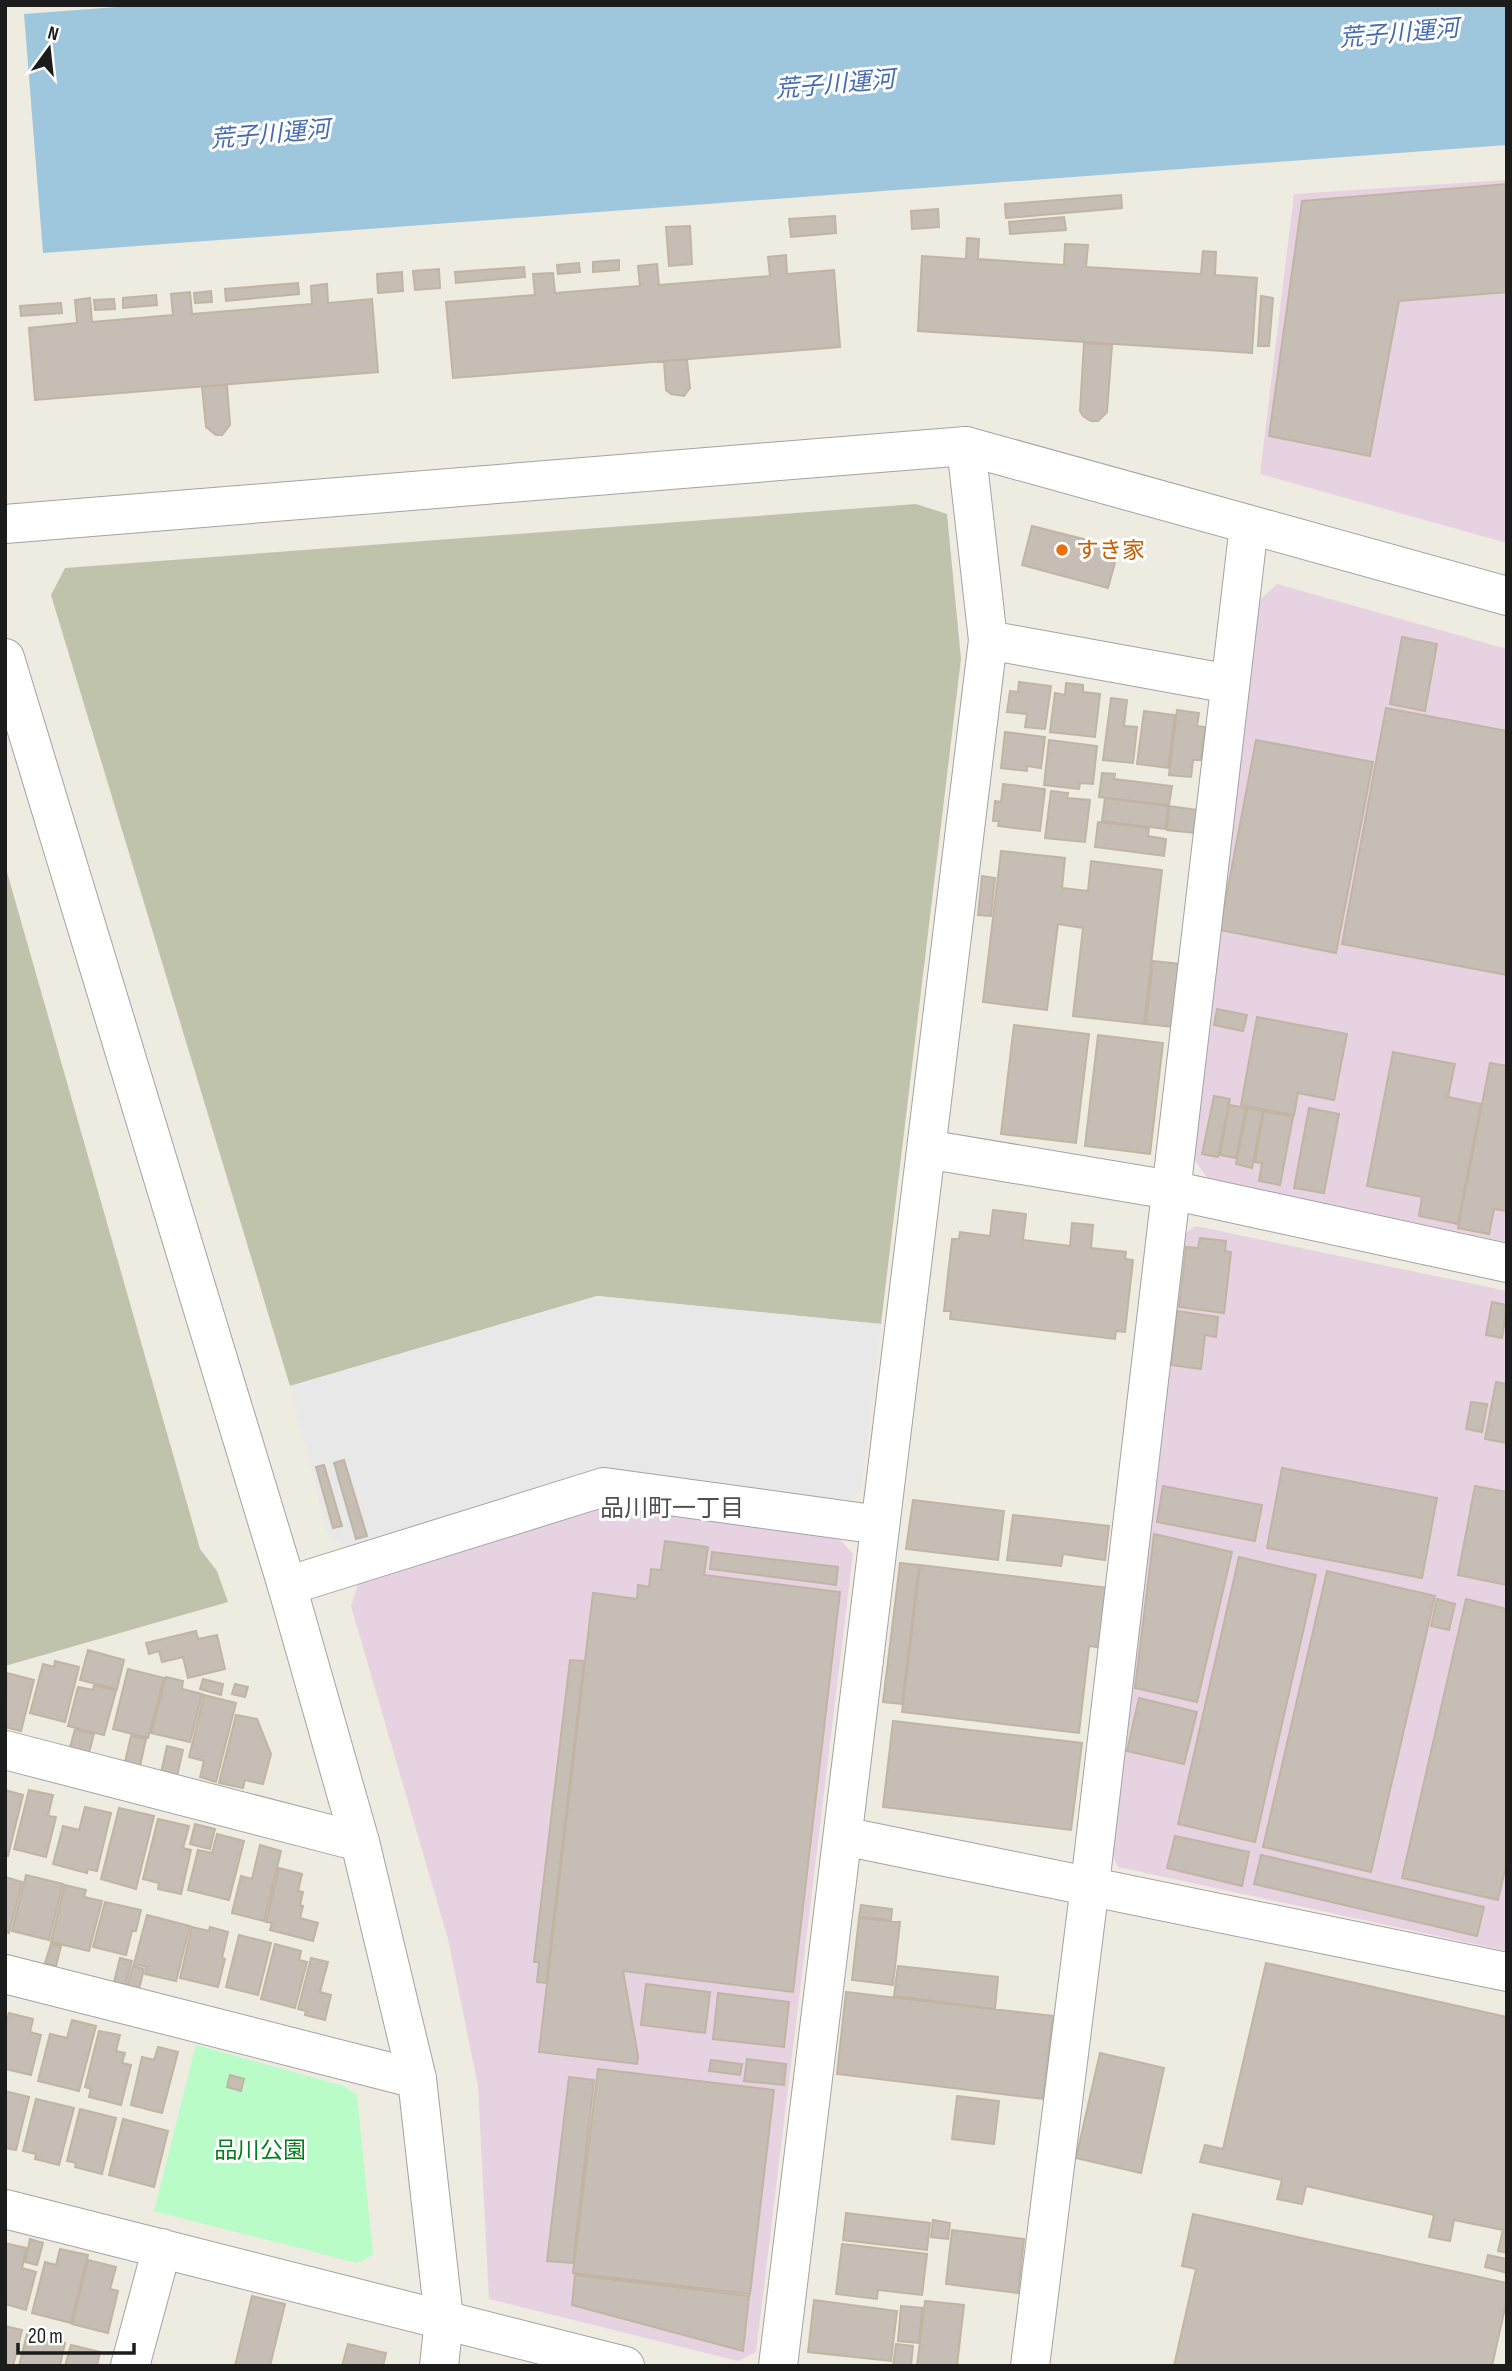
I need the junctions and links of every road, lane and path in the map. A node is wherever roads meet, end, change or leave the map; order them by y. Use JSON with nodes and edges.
{"nodes":[{"id":1,"x":966,"y":446,"type":"junction"},
{"id":2,"x":5,"y":524,"type":"edge"},
{"id":3,"x":1249,"y":524,"type":"junction"},
{"id":4,"x":1507,"y":596,"type":"edge"},
{"id":5,"x":988,"y":640,"type":"junction"},
{"id":6,"x":5,"y":658,"type":"edge"},
{"id":7,"x":1230,"y":684,"type":"junction"},
{"id":8,"x":926,"y":1149,"type":"junction"},
{"id":9,"x":1171,"y":1190,"type":"junction"},
{"id":10,"x":1507,"y":1263,"type":"edge"},
{"id":11,"x":880,"y":1525,"type":"junction"},
{"id":12,"x":287,"y":1587,"type":"junction"},
{"id":13,"x":5,"y":1751,"type":"edge"},
{"id":14,"x":843,"y":1836,"type":"junction"},
{"id":15,"x":360,"y":1842,"type":"junction"},
{"id":16,"x":1090,"y":1885,"type":"junction"},
{"id":17,"x":1507,"y":1972,"type":"edge"},
{"id":18,"x":5,"y":1974,"type":"edge"},
{"id":19,"x":417,"y":2079,"type":"junction"},
{"id":20,"x":5,"y":2209,"type":"edge"},
{"id":21,"x":162,"y":2248,"type":"junction"},
{"id":22,"x":444,"y":2319,"type":"junction"},
{"id":23,"x":130,"y":2366,"type":"edge"},
{"id":24,"x":439,"y":2366,"type":"edge"},
{"id":25,"x":625,"y":2366,"type":"edge"},
{"id":26,"x":778,"y":2366,"type":"edge"},
{"id":27,"x":1030,"y":2366,"type":"edge"}],
"edges":[{"from":1,"to":2,"type":"street"},
{"from":1,"to":3,"type":"street"},
{"from":1,"to":5,"type":"street"},
{"from":3,"to":4,"type":"street"},
{"from":3,"to":7,"type":"street"},
{"from":5,"to":7,"type":"street"},
{"from":5,"to":8,"type":"street"},
{"from":6,"to":12,"type":"street"},
{"from":7,"to":9,"type":"street"},
{"from":8,"to":9,"type":"street"},
{"from":8,"to":11,"type":"street"},
{"from":9,"to":10,"type":"street"},
{"from":9,"to":16,"type":"street"},
{"from":11,"to":12,"type":"street"},
{"from":11,"to":14,"type":"street"},
{"from":12,"to":15,"type":"street"},
{"from":13,"to":15,"type":"street"},
{"from":14,"to":16,"type":"street"},
{"from":14,"to":26,"type":"street"},
{"from":15,"to":19,"type":"street"},
{"from":16,"to":17,"type":"street"},
{"from":16,"to":27,"type":"street"},
{"from":18,"to":19,"type":"street"},
{"from":19,"to":22,"type":"street"},
{"from":20,"to":21,"type":"street"},
{"from":21,"to":22,"type":"street"},
{"from":21,"to":23,"type":"street"},
{"from":22,"to":24,"type":"street"},
{"from":22,"to":25,"type":"street"}]}
